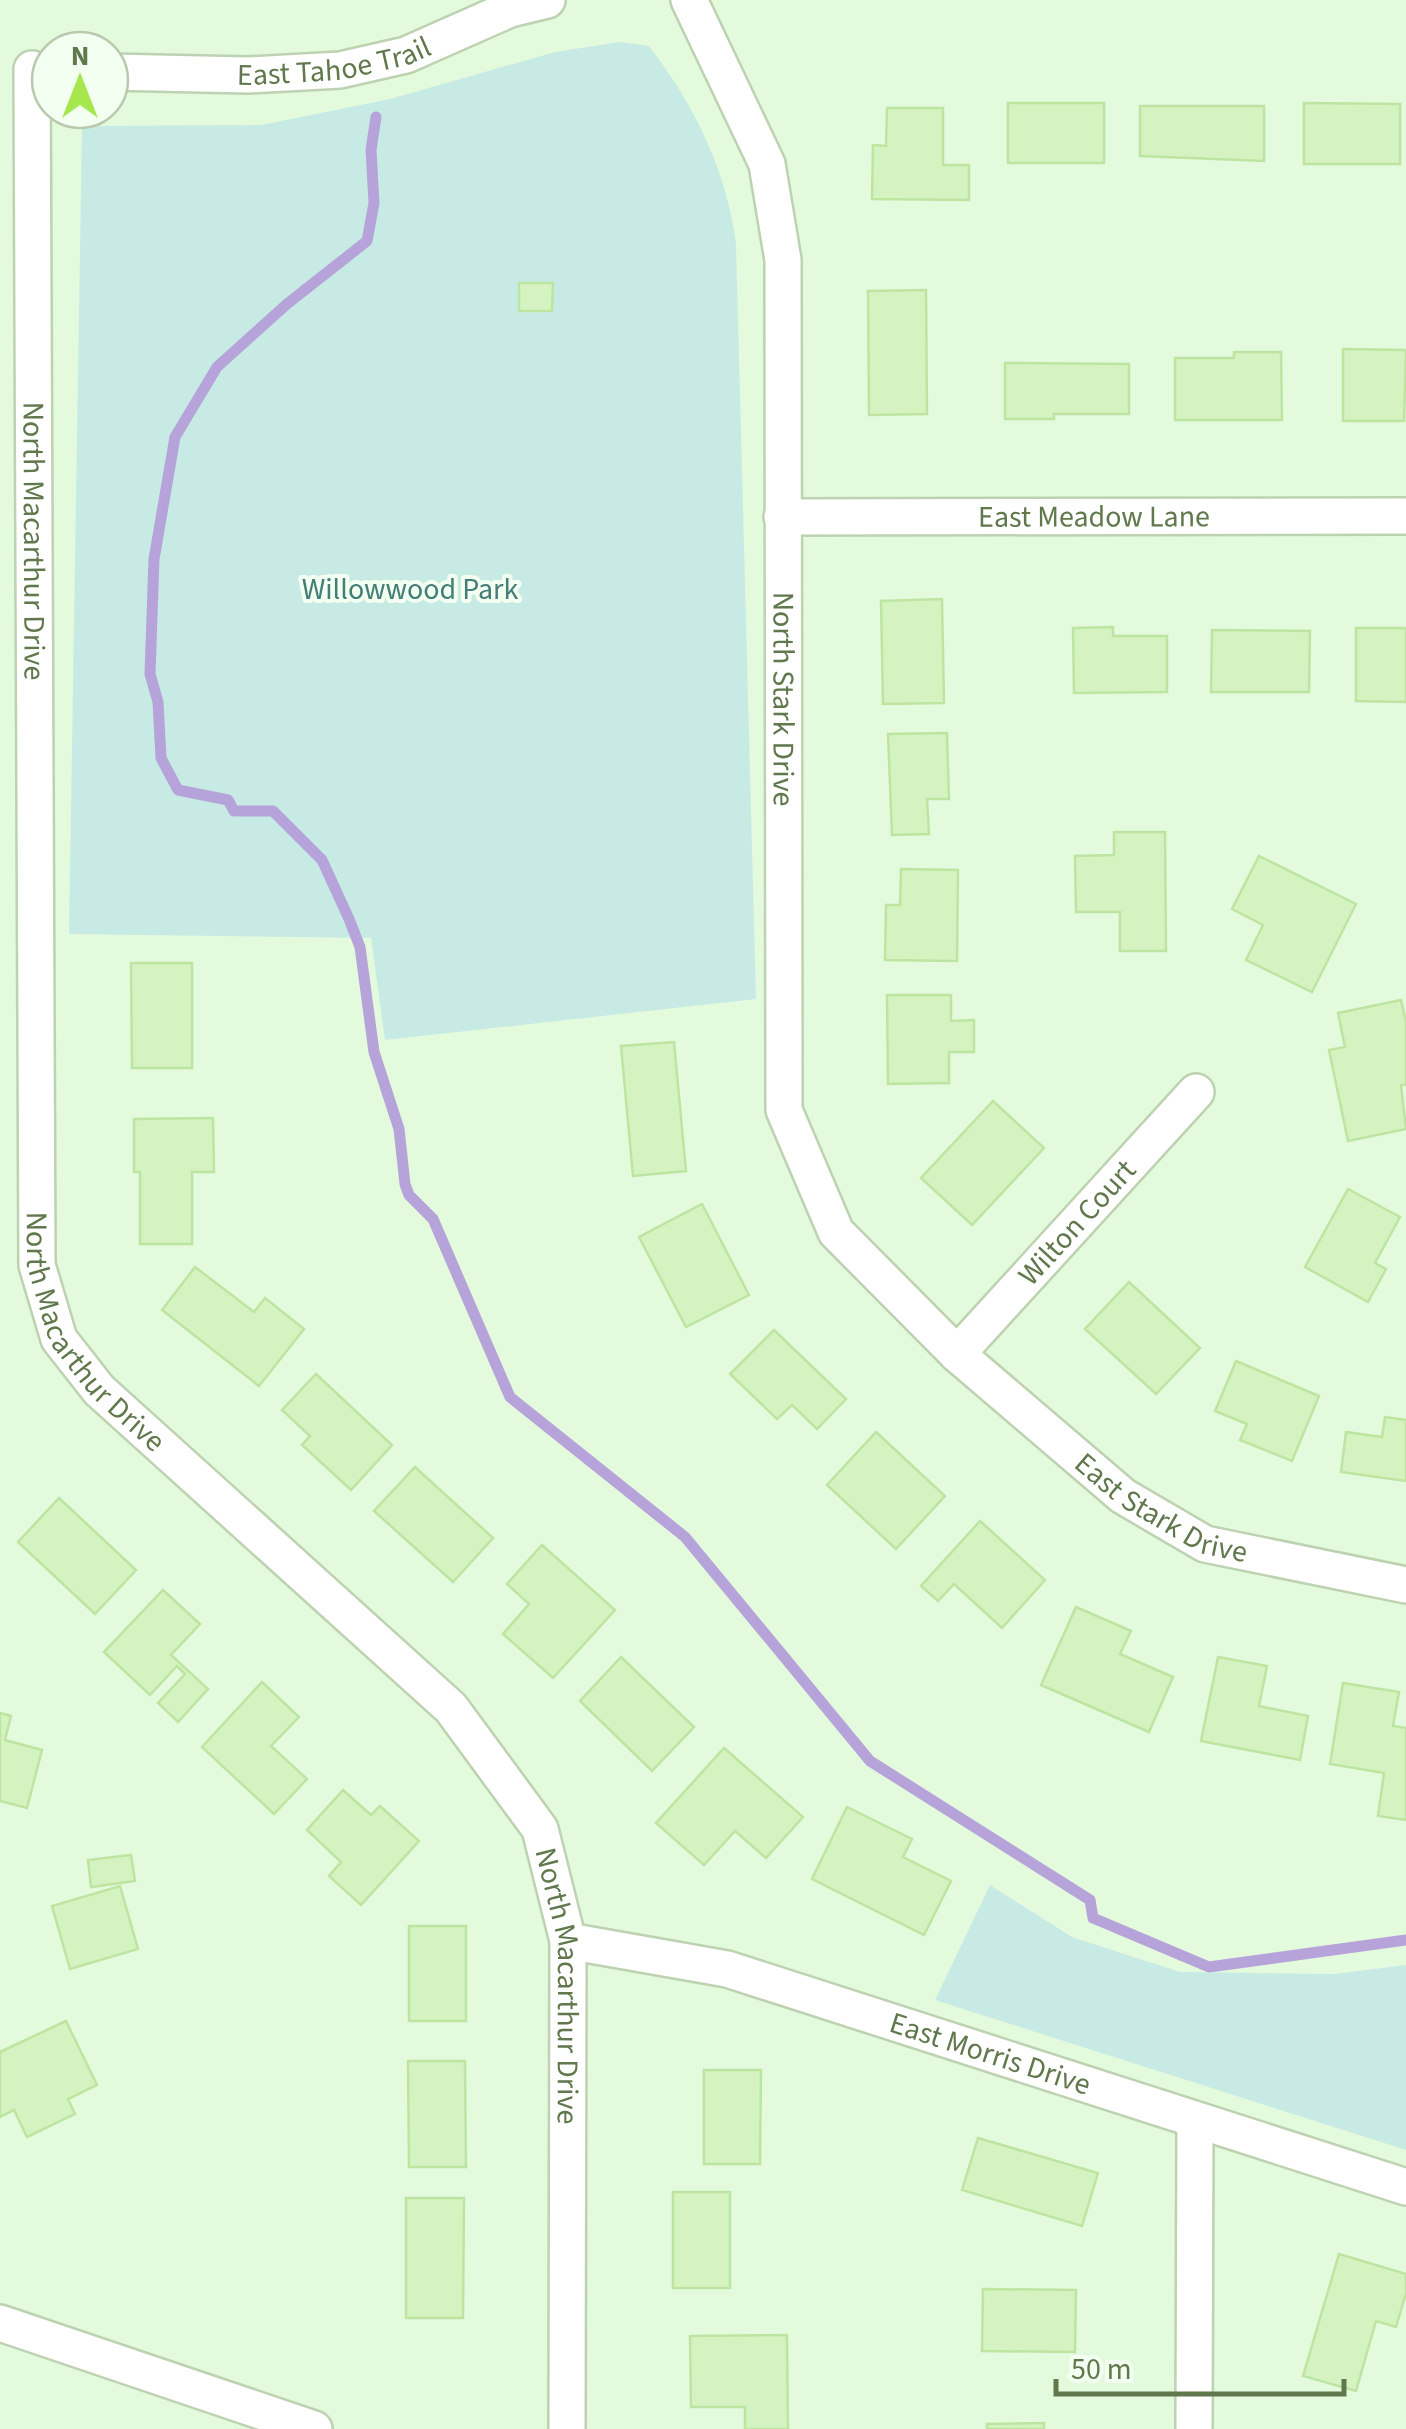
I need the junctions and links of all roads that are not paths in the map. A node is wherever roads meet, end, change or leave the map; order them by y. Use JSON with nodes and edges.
{"nodes":[{"id":1,"x":547,"y":0,"type":"edge"},
{"id":2,"x":689,"y":0,"type":"edge"},
{"id":3,"x":27,"y":70,"type":"edge"},
{"id":4,"x":130,"y":72,"type":"edge"},
{"id":5,"x":1406,"y":516,"type":"edge"},
{"id":6,"x":782,"y":517,"type":"junction"},
{"id":7,"x":1196,"y":1092,"type":"dead end"},
{"id":8,"x":956,"y":1354,"type":"junction"},
{"id":9,"x":1406,"y":1585,"type":"edge"},
{"id":10,"x":568,"y":1941,"type":"junction"},
{"id":11,"x":1195,"y":2122,"type":"junction"},
{"id":12,"x":1406,"y":2187,"type":"edge"},
{"id":13,"x":0,"y":2324,"type":"edge"},
{"id":14,"x":314,"y":2429,"type":"edge"},
{"id":15,"x":567,"y":2429,"type":"edge"},
{"id":16,"x":1194,"y":2429,"type":"edge"}],
"edges":[{"from":1,"to":4,"type":"street","name":"East Tahoe Trail"},
{"from":2,"to":6,"type":"street","name":"North Stark Drive"},
{"from":3,"to":10,"type":"street","name":"North Macarthur Drive"},
{"from":5,"to":6,"type":"street","name":"East Meadow Lane"},
{"from":6,"to":8,"type":"street","name":"North Stark Drive"},
{"from":7,"to":8,"type":"street","name":"Wilton Court"},
{"from":8,"to":9,"type":"street","name":"East Stark Drive"},
{"from":10,"to":11,"type":"street","name":"East Morris Drive"},
{"from":10,"to":15,"type":"street","name":"North Macarthur Drive"},
{"from":11,"to":12,"type":"street","name":"East Morris Drive"},
{"from":11,"to":16,"type":"street"},
{"from":13,"to":14,"type":"street"}]}
